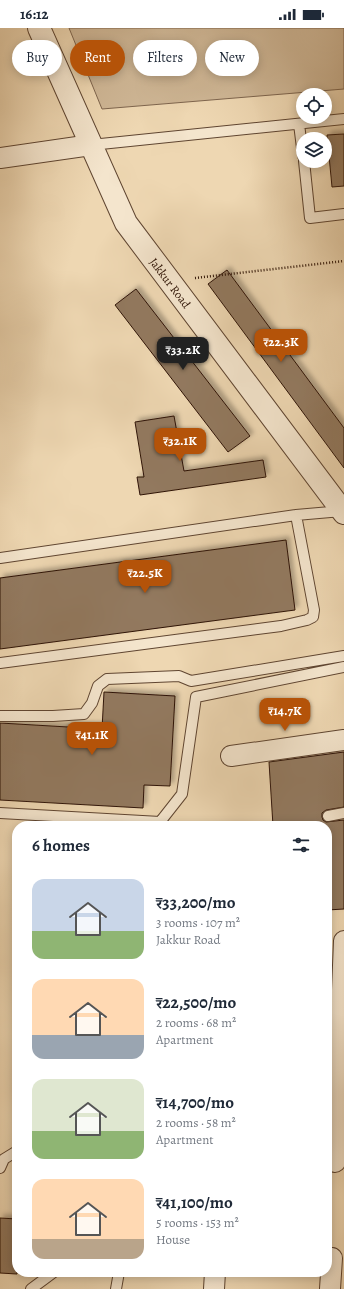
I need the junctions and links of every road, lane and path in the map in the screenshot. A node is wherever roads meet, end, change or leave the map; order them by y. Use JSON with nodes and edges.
{"nodes":[{"id":1,"x":39,"y":28,"type":"edge"},
{"id":2,"x":344,"y":119,"type":"edge"},
{"id":3,"x":332,"y":120,"type":"edge"},
{"id":4,"x":299,"y":124,"type":"joint"},
{"id":5,"x":300,"y":132,"type":"edge"},
{"id":6,"x":91,"y":145,"type":"junction"},
{"id":7,"x":0,"y":158,"type":"edge"},
{"id":8,"x":305,"y":168,"type":"edge"},
{"id":9,"x":344,"y":214,"type":"edge"},
{"id":10,"x":344,"y":261,"type":"edge"},
{"id":11,"x":169,"y":281,"type":"junction"},
{"id":12,"x":343,"y":512,"type":"edge"},
{"id":13,"x":296,"y":515,"type":"junction"},
{"id":14,"x":0,"y":558,"type":"edge"},
{"id":15,"x":344,"y":656,"type":"edge"},
{"id":16,"x":0,"y":663,"type":"edge"},
{"id":17,"x":344,"y":667,"type":"edge"},
{"id":18,"x":0,"y":716,"type":"edge"},
{"id":19,"x":344,"y":740,"type":"edge"},
{"id":20,"x":231,"y":756,"type":"dead end"},
{"id":21,"x":0,"y":813,"type":"edge"},
{"id":22,"x":344,"y":813,"type":"edge"},
{"id":23,"x":328,"y":816,"type":"dead end"},
{"id":24,"x":142,"y":821,"type":"edge"},
{"id":25,"x":161,"y":821,"type":"edge"},
{"id":26,"x":344,"y":941,"type":"edge"},
{"id":27,"x":12,"y":1154,"type":"edge"},
{"id":28,"x":1,"y":1161,"type":"edge"},
{"id":29,"x":335,"y":1162,"type":"edge"},
{"id":30,"x":48,"y":1277,"type":"edge"},
{"id":31,"x":118,"y":1277,"type":"edge"},
{"id":32,"x":215,"y":1277,"type":"edge"},
{"id":33,"x":331,"y":1277,"type":"edge"},
{"id":34,"x":32,"y":1289,"type":"edge"},
{"id":35,"x":116,"y":1289,"type":"edge"},
{"id":36,"x":214,"y":1289,"type":"edge"},
{"id":37,"x":330,"y":1289,"type":"edge"}],
"edges":[{"from":1,"to":6,"type":"street","name":"Jakkur Road"},
{"from":2,"to":3,"type":"lane"},
{"from":4,"to":5,"type":"lane"},
{"from":4,"to":6,"type":"lane"},
{"from":6,"to":7,"type":"street"},
{"from":6,"to":11,"type":"street","name":"Jakkur Road"},
{"from":8,"to":9,"type":"lane"},
{"from":10,"to":11,"type":"path"},
{"from":11,"to":12,"type":"street","name":"Jakkur Road"},
{"from":12,"to":13,"type":"lane"},
{"from":13,"to":14,"type":"lane"},
{"from":13,"to":16,"type":"lane"},
{"from":15,"to":18,"type":"lane"},
{"from":17,"to":25,"type":"lane"},
{"from":19,"to":20,"type":"street"},
{"from":21,"to":24,"type":"lane"},
{"from":22,"to":23,"type":"lane"},
{"from":26,"to":29,"type":"street"},
{"from":27,"to":28,"type":"lane"},
{"from":30,"to":34,"type":"lane"},
{"from":31,"to":35,"type":"lane"},
{"from":32,"to":36,"type":"street"},
{"from":33,"to":37,"type":"street"}]}
